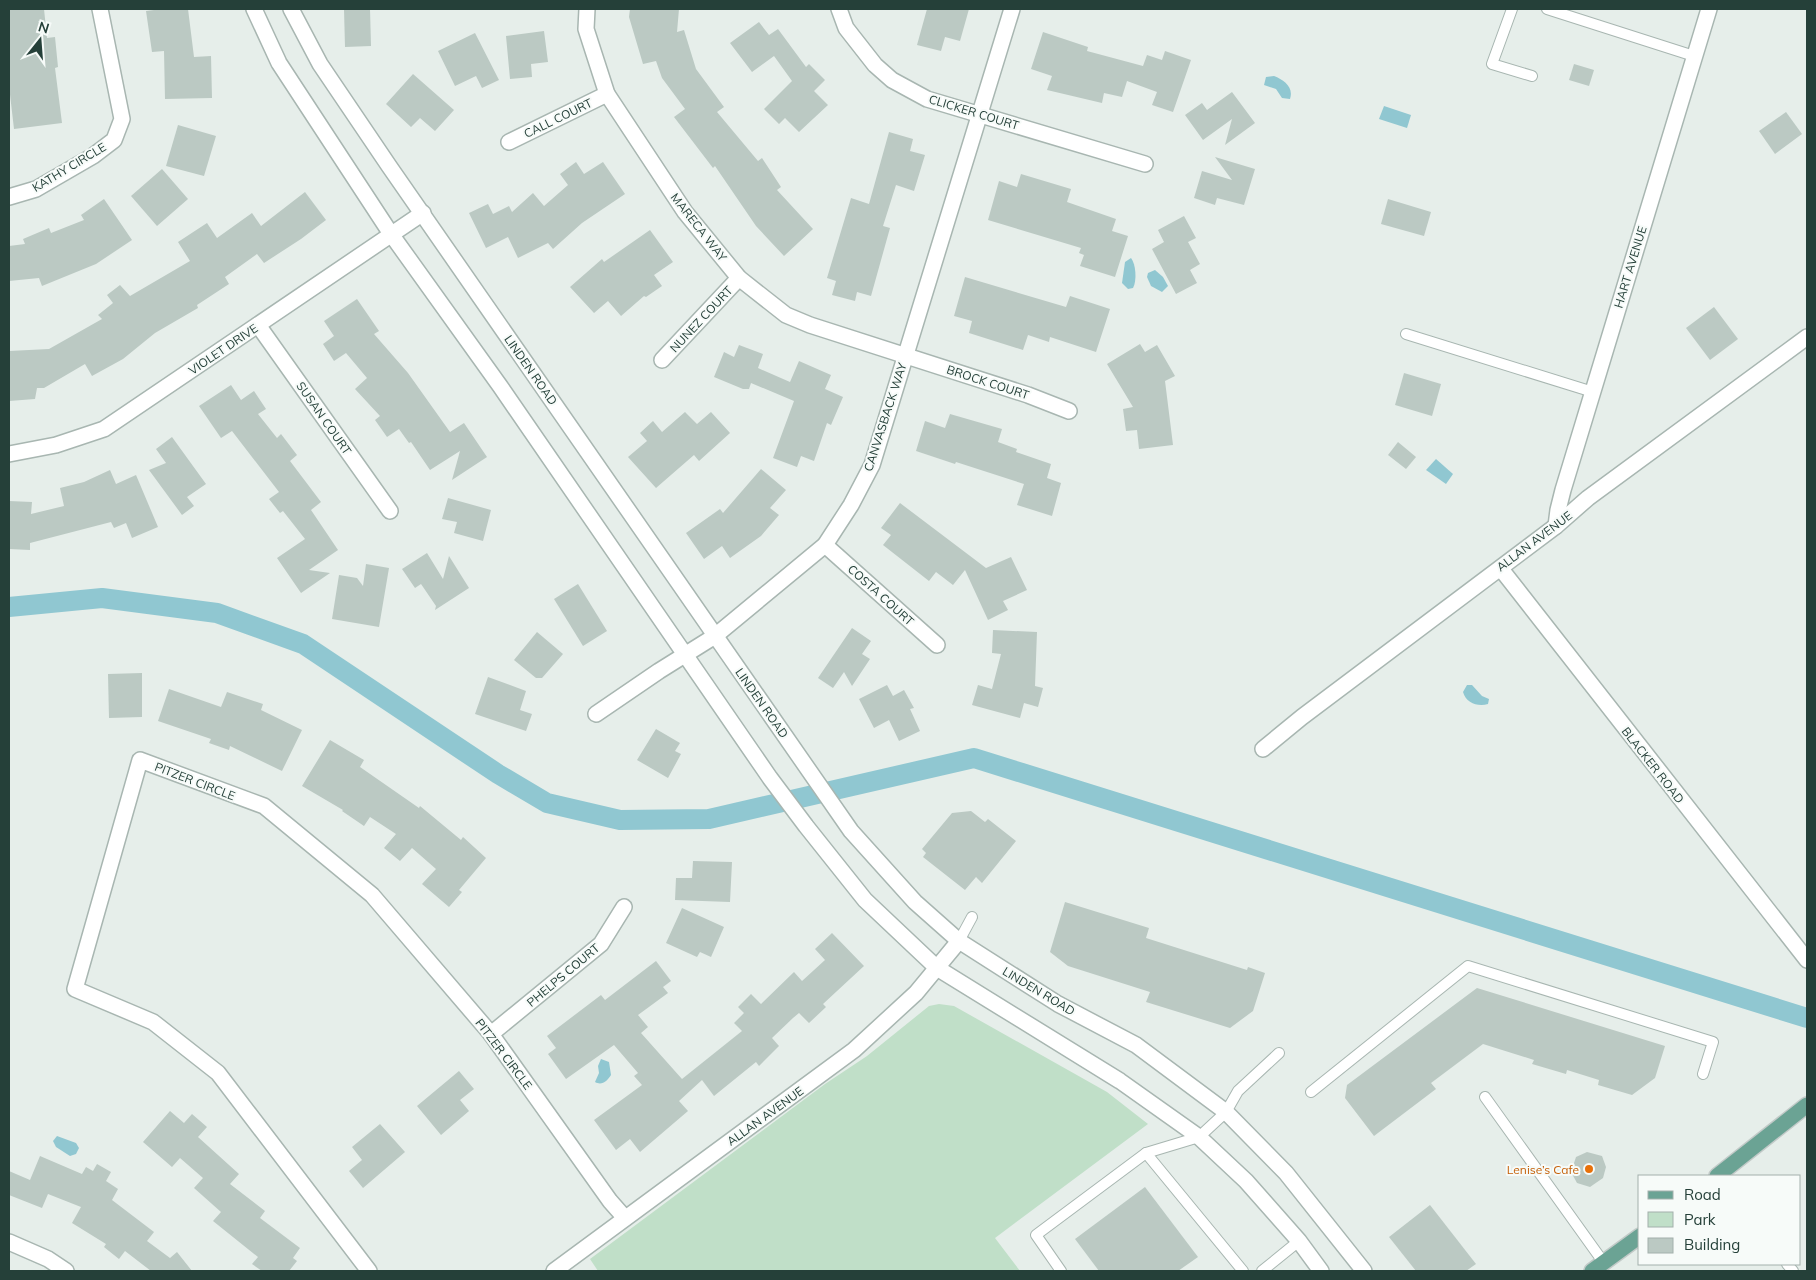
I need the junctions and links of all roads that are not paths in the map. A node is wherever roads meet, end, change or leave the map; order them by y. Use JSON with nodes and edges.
{"nodes":[{"id":1,"x":100,"y":9,"type":"edge"},
{"id":2,"x":254,"y":9,"type":"edge"},
{"id":3,"x":291,"y":9,"type":"edge"},
{"id":4,"x":587,"y":9,"type":"edge"},
{"id":5,"x":838,"y":9,"type":"edge"},
{"id":6,"x":1012,"y":9,"type":"edge"},
{"id":7,"x":1512,"y":9,"type":"edge"},
{"id":8,"x":1547,"y":9,"type":"edge"},
{"id":9,"x":1709,"y":9,"type":"edge"},
{"id":10,"x":1694,"y":56,"type":"junction"},
{"id":11,"x":1532,"y":76,"type":"dead end"},
{"id":12,"x":607,"y":94,"type":"junction"},
{"id":13,"x":979,"y":114,"type":"junction"},
{"id":14,"x":509,"y":142,"type":"dead end"},
{"id":15,"x":1145,"y":164,"type":"dead end"},
{"id":16,"x":9,"y":197,"type":"edge"},
{"id":17,"x":423,"y":213,"type":"junction"},
{"id":18,"x":392,"y":234,"type":"junction"},
{"id":19,"x":739,"y":278,"type":"junction"},
{"id":20,"x":258,"y":325,"type":"junction"},
{"id":21,"x":1406,"y":334,"type":"dead end"},
{"id":22,"x":1807,"y":337,"type":"edge"},
{"id":23,"x":906,"y":356,"type":"junction"},
{"id":24,"x":662,"y":360,"type":"dead end"},
{"id":25,"x":1593,"y":392,"type":"junction"},
{"id":26,"x":1070,"y":411,"type":"dead end"},
{"id":27,"x":9,"y":454,"type":"edge"},
{"id":28,"x":390,"y":511,"type":"dead end"},
{"id":29,"x":1556,"y":526,"type":"junction"},
{"id":30,"x":826,"y":545,"type":"junction"},
{"id":31,"x":1501,"y":569,"type":"junction"},
{"id":32,"x":715,"y":636,"type":"junction"},
{"id":33,"x":936,"y":645,"type":"dead end"},
{"id":34,"x":684,"y":655,"type":"junction"},
{"id":35,"x":596,"y":714,"type":"dead end"},
{"id":36,"x":1263,"y":749,"type":"dead end"},
{"id":37,"x":624,"y":907,"type":"dead end"},
{"id":38,"x":972,"y":917,"type":"dead end"},
{"id":39,"x":959,"y":942,"type":"junction"},
{"id":40,"x":1807,"y":960,"type":"edge"},
{"id":41,"x":937,"y":968,"type":"junction"},
{"id":42,"x":491,"y":1034,"type":"junction"},
{"id":43,"x":1279,"y":1052,"type":"dead end"},
{"id":44,"x":1703,"y":1074,"type":"dead end"},
{"id":45,"x":1310,"y":1092,"type":"dead end"},
{"id":46,"x":1485,"y":1097,"type":"dead end"},
{"id":47,"x":1807,"y":1105,"type":"edge"},
{"id":48,"x":1226,"y":1112,"type":"junction"},
{"id":49,"x":1199,"y":1137,"type":"junction"},
{"id":50,"x":1146,"y":1153,"type":"junction"},
{"id":51,"x":1720,"y":1175,"type":"edge"},
{"id":52,"x":625,"y":1218,"type":"junction"},
{"id":53,"x":1638,"y":1237,"type":"edge"},
{"id":54,"x":1299,"y":1241,"type":"junction"},
{"id":55,"x":9,"y":1242,"type":"edge"},
{"id":56,"x":1598,"y":1267,"type":"edge"},
{"id":57,"x":1239,"y":1270,"type":"edge"},
{"id":58,"x":66,"y":1271,"type":"edge"},
{"id":59,"x":369,"y":1271,"type":"edge"},
{"id":60,"x":554,"y":1271,"type":"edge"},
{"id":61,"x":1061,"y":1271,"type":"edge"},
{"id":62,"x":1262,"y":1271,"type":"edge"},
{"id":63,"x":1321,"y":1271,"type":"edge"},
{"id":64,"x":1364,"y":1271,"type":"edge"}],
"edges":[{"from":1,"to":16,"type":"street","name":"KATHY CIRCLE"},
{"from":2,"to":18,"type":"street"},
{"from":3,"to":17,"type":"street","name":"LINDEN ROAD"},
{"from":4,"to":12,"type":"street","name":"MARECA WAY"},
{"from":5,"to":13,"type":"street","name":"CLICKER COURT"},
{"from":6,"to":13,"type":"street","name":"CANVASBACK WAY"},
{"from":7,"to":11,"type":"lane"},
{"from":8,"to":10,"type":"lane"},
{"from":9,"to":10,"type":"street","name":"HART AVENUE"},
{"from":10,"to":25,"type":"street","name":"HART AVENUE"},
{"from":12,"to":14,"type":"street","name":"CALL COURT"},
{"from":12,"to":19,"type":"street","name":"MARECA WAY"},
{"from":13,"to":15,"type":"street","name":"CLICKER COURT"},
{"from":13,"to":23,"type":"street","name":"CANVASBACK WAY"},
{"from":17,"to":18,"type":"street","name":"VIOLET DRIVE"},
{"from":17,"to":32,"type":"street","name":"LINDEN ROAD"},
{"from":18,"to":20,"type":"street","name":"VIOLET DRIVE"},
{"from":18,"to":34,"type":"street"},
{"from":19,"to":23,"type":"street","name":"MARECA WAY"},
{"from":19,"to":24,"type":"street","name":"NUNEZ COURT"},
{"from":20,"to":27,"type":"street","name":"VIOLET DRIVE"},
{"from":20,"to":28,"type":"street","name":"SUSAN COURT"},
{"from":21,"to":25,"type":"lane"},
{"from":22,"to":29,"type":"street","name":"ALLAN AVENUE"},
{"from":23,"to":26,"type":"street","name":"BROCK COURT"},
{"from":23,"to":30,"type":"street","name":"CANVASBACK WAY"},
{"from":25,"to":29,"type":"street","name":"HART AVENUE"},
{"from":29,"to":31,"type":"street","name":"ALLAN AVENUE"},
{"from":30,"to":32,"type":"street","name":"CANVASBACK WAY"},
{"from":30,"to":33,"type":"street","name":"COSTA COURT"},
{"from":31,"to":36,"type":"street","name":"ALLAN AVENUE"},
{"from":31,"to":40,"type":"street","name":"BLACKER ROAD"},
{"from":32,"to":34,"type":"street","name":"CANVASBACK WAY"},
{"from":32,"to":39,"type":"street","name":"LINDEN ROAD"},
{"from":34,"to":35,"type":"street","name":"CANVASBACK WAY"},
{"from":34,"to":41,"type":"street"},
{"from":37,"to":42,"type":"street","name":"PHELPS COURT"},
{"from":38,"to":39,"type":"lane"},
{"from":39,"to":41,"type":"street","name":"ALLAN AVENUE"},
{"from":39,"to":48,"type":"street","name":"LINDEN ROAD"},
{"from":41,"to":49,"type":"street"},
{"from":41,"to":52,"type":"street","name":"ALLAN AVENUE"},
{"from":42,"to":52,"type":"street","name":"PITZER CIRCLE"},
{"from":42,"to":59,"type":"street","name":"PITZER CIRCLE"},
{"from":43,"to":48,"type":"lane"},
{"from":44,"to":45,"type":"lane"},
{"from":46,"to":56,"type":"lane"},
{"from":47,"to":51,"type":"main road"},
{"from":48,"to":49,"type":"lane"},
{"from":48,"to":64,"type":"street","name":"LINDEN ROAD"},
{"from":49,"to":50,"type":"lane"},
{"from":49,"to":54,"type":"street"},
{"from":50,"to":57,"type":"lane"},
{"from":50,"to":61,"type":"lane"},
{"from":52,"to":60,"type":"street","name":"ALLAN AVENUE"},
{"from":53,"to":56,"type":"main road"},
{"from":54,"to":62,"type":"lane"},
{"from":54,"to":63,"type":"street"},
{"from":55,"to":58,"type":"street"}]}
